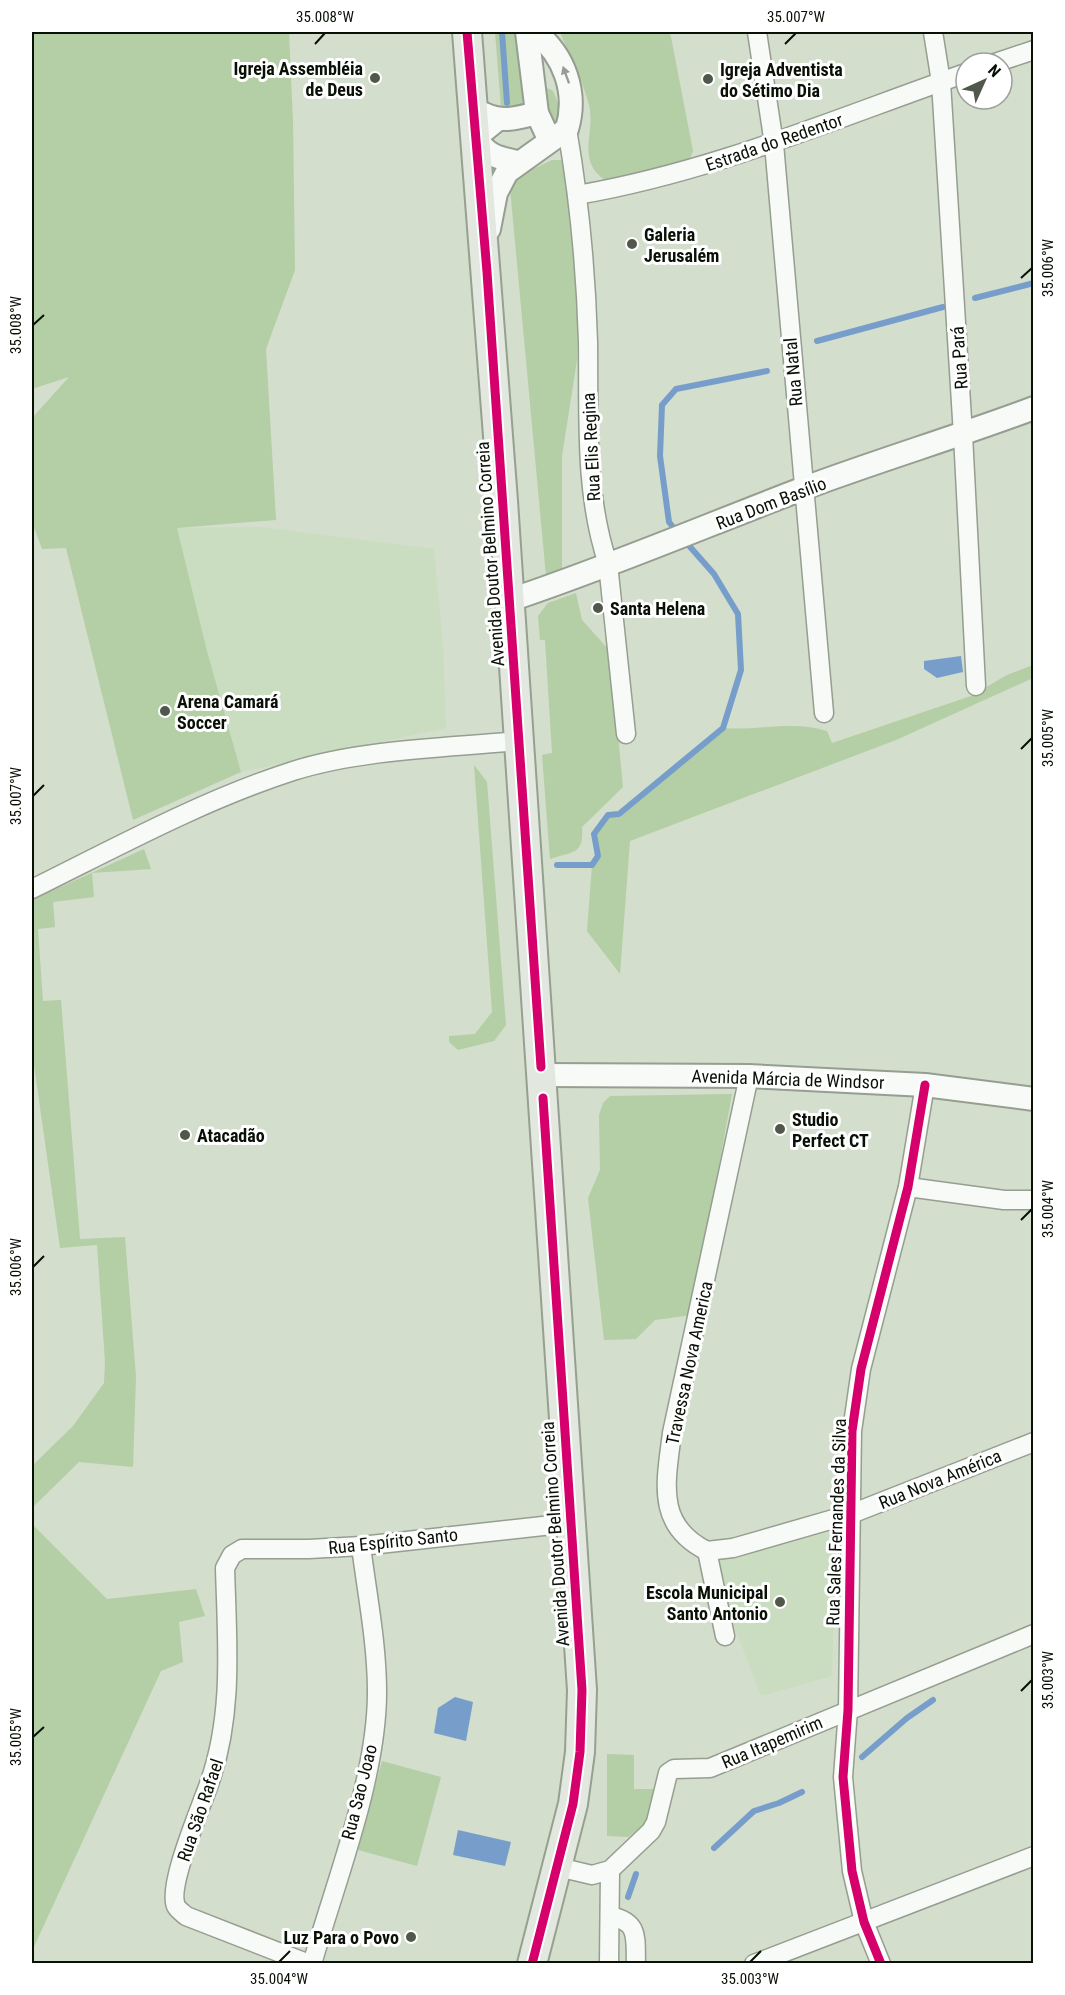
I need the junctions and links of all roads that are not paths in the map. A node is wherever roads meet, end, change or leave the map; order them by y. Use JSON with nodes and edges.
{"nodes":[{"id":1,"x":467,"y":32,"type":"edge"},
{"id":2,"x":527,"y":32,"type":"edge"},
{"id":3,"x":535,"y":32,"type":"edge"},
{"id":4,"x":757,"y":32,"type":"edge"},
{"id":5,"x":933,"y":32,"type":"edge"},
{"id":6,"x":1034,"y":50,"type":"edge"},
{"id":7,"x":1014,"y":57,"type":"edge"},
{"id":8,"x":954,"y":77,"type":"edge"},
{"id":9,"x":941,"y":82,"type":"junction"},
{"id":10,"x":537,"y":113,"type":"junction"},
{"id":11,"x":482,"y":122,"type":"junction"},
{"id":12,"x":558,"y":134,"type":"junction"},
{"id":13,"x":774,"y":144,"type":"junction"},
{"id":14,"x":517,"y":162,"type":"junction"},
{"id":15,"x":577,"y":195,"type":"junction"},
{"id":16,"x":485,"y":254,"type":"junction"},
{"id":17,"x":1034,"y":408,"type":"edge"},
{"id":18,"x":963,"y":435,"type":"junction"},
{"id":19,"x":803,"y":488,"type":"junction"},
{"id":20,"x":608,"y":564,"type":"junction"},
{"id":21,"x":510,"y":600,"type":"junction"},
{"id":22,"x":976,"y":686,"type":"dead end"},
{"id":23,"x":824,"y":712,"type":"dead end"},
{"id":24,"x":626,"y":734,"type":"dead end"},
{"id":25,"x":519,"y":741,"type":"junction"},
{"id":26,"x":32,"y":889,"type":"edge"},
{"id":27,"x":542,"y":1075,"type":"junction"},
{"id":28,"x":749,"y":1076,"type":"junction"},
{"id":29,"x":925,"y":1085,"type":"junction"},
{"id":30,"x":1034,"y":1099,"type":"edge"},
{"id":31,"x":908,"y":1187,"type":"junction"},
{"id":32,"x":1034,"y":1200,"type":"edge"},
{"id":33,"x":1034,"y":1442,"type":"edge"},
{"id":34,"x":851,"y":1514,"type":"junction"},
{"id":35,"x":570,"y":1522,"type":"junction"},
{"id":36,"x":361,"y":1546,"type":"junction"},
{"id":37,"x":707,"y":1551,"type":"junction"},
{"id":38,"x":225,"y":1568,"type":"joint"},
{"id":39,"x":1034,"y":1634,"type":"edge"},
{"id":40,"x":725,"y":1636,"type":"dead end"},
{"id":41,"x":848,"y":1710,"type":"junction"},
{"id":42,"x":1034,"y":1856,"type":"edge"},
{"id":43,"x":558,"y":1867,"type":"junction"},
{"id":44,"x":610,"y":1870,"type":"junction"},
{"id":45,"x":610,"y":1916,"type":"junction"},
{"id":46,"x":864,"y":1922,"type":"junction"},
{"id":47,"x":311,"y":1964,"type":"edge"},
{"id":48,"x":532,"y":1964,"type":"edge"},
{"id":49,"x":609,"y":1964,"type":"edge"},
{"id":50,"x":636,"y":1964,"type":"edge"},
{"id":51,"x":754,"y":1964,"type":"edge"},
{"id":52,"x":881,"y":1964,"type":"edge"}],
"edges":[{"from":1,"to":11,"type":"main road","name":"Avenida Doutor Belmino Correia"},
{"from":2,"to":10,"type":"street"},
{"from":12,"to":3,"type":"street","one_way":true},
{"from":4,"to":13,"type":"street","name":"Rua Natal"},
{"from":5,"to":9,"type":"street","name":"Rua Pará"},
{"from":6,"to":7,"type":"street"},
{"from":8,"to":9,"type":"street","name":"Estrada do Redentor"},
{"from":9,"to":13,"type":"street","name":"Estrada do Redentor"},
{"from":9,"to":18,"type":"street","name":"Rua Pará"},
{"from":10,"to":11,"type":"street"},
{"from":10,"to":12,"type":"street"},
{"from":11,"to":14,"type":"street"},
{"from":11,"to":16,"type":"main road","name":"Avenida Doutor Belmino Correia"},
{"from":12,"to":14,"type":"street","name":"Avenida Doutor Belmino Correia"},
{"from":12,"to":15,"type":"street","name":"Rua Elis Regina"},
{"from":13,"to":15,"type":"street","name":"Estrada do Redentor"},
{"from":13,"to":19,"type":"street","name":"Rua Natal"},
{"from":14,"to":16,"type":"street","name":"Avenida Doutor Belmino Correia"},
{"from":15,"to":20,"type":"street","name":"Rua Elis Regina"},
{"from":16,"to":21,"type":"main road","name":"Avenida Doutor Belmino Correia"},
{"from":17,"to":18,"type":"street","name":"Rua Dom Basílio"},
{"from":18,"to":19,"type":"street","name":"Rua Dom Basílio"},
{"from":18,"to":22,"type":"street","name":"Rua Pará"},
{"from":19,"to":20,"type":"street","name":"Rua Dom Basílio"},
{"from":19,"to":23,"type":"street","name":"Rua Natal"},
{"from":20,"to":21,"type":"street","name":"Rua Dom Basílio"},
{"from":20,"to":24,"type":"street","name":"Rua Elis Regina"},
{"from":21,"to":25,"type":"main road","name":"Avenida Doutor Belmino Correia"},
{"from":25,"to":26,"type":"street"},
{"from":25,"to":27,"type":"main road","name":"Avenida Doutor Belmino Correia"},
{"from":27,"to":28,"type":"street","name":"Avenida Márcia de Windsor"},
{"from":27,"to":35,"type":"main road","name":"Avenida Doutor Belmino Correia"},
{"from":28,"to":29,"type":"street","name":"Avenida Márcia de Windsor"},
{"from":28,"to":37,"type":"street","name":"Travessa Nova America"},
{"from":29,"to":30,"type":"street","name":"Avenida Márcia de Windsor"},
{"from":29,"to":31,"type":"street","name":"Rua Sales Fernandes da Silva"},
{"from":31,"to":32,"type":"street"},
{"from":31,"to":34,"type":"street","name":"Rua Sales Fernandes da Silva"},
{"from":33,"to":34,"type":"street","name":"Rua Nova América"},
{"from":34,"to":37,"type":"street","name":"Rua Nova América"},
{"from":34,"to":41,"type":"street","name":"Rua Sales Fernandes da Silva"},
{"from":35,"to":36,"type":"street","name":"Rua Espírito Santo"},
{"from":35,"to":43,"type":"main road","name":"Avenida Doutor Belmino Correia"},
{"from":36,"to":38,"type":"street","name":"Rua Espírito Santo"},
{"from":36,"to":47,"type":"street","name":"Rua Sao Joao"},
{"from":37,"to":40,"type":"street"},
{"from":38,"to":47,"type":"street","name":"Rua São Rafael"},
{"from":39,"to":41,"type":"street","name":"Rua Itapemirim"},
{"from":41,"to":44,"type":"street","name":"Rua Itapemirim"},
{"from":41,"to":46,"type":"street","name":"Rua Sales Fernandes da Silva"},
{"from":42,"to":46,"type":"street"},
{"from":43,"to":44,"type":"street"},
{"from":43,"to":48,"type":"main road","name":"Avenida Doutor Belmino Correia"},
{"from":44,"to":45,"type":"street"},
{"from":45,"to":49,"type":"street"},
{"from":45,"to":50,"type":"street"},
{"from":46,"to":51,"type":"street"},
{"from":46,"to":52,"type":"street","name":"Rua Sales Fernandes da Silva"}]}
